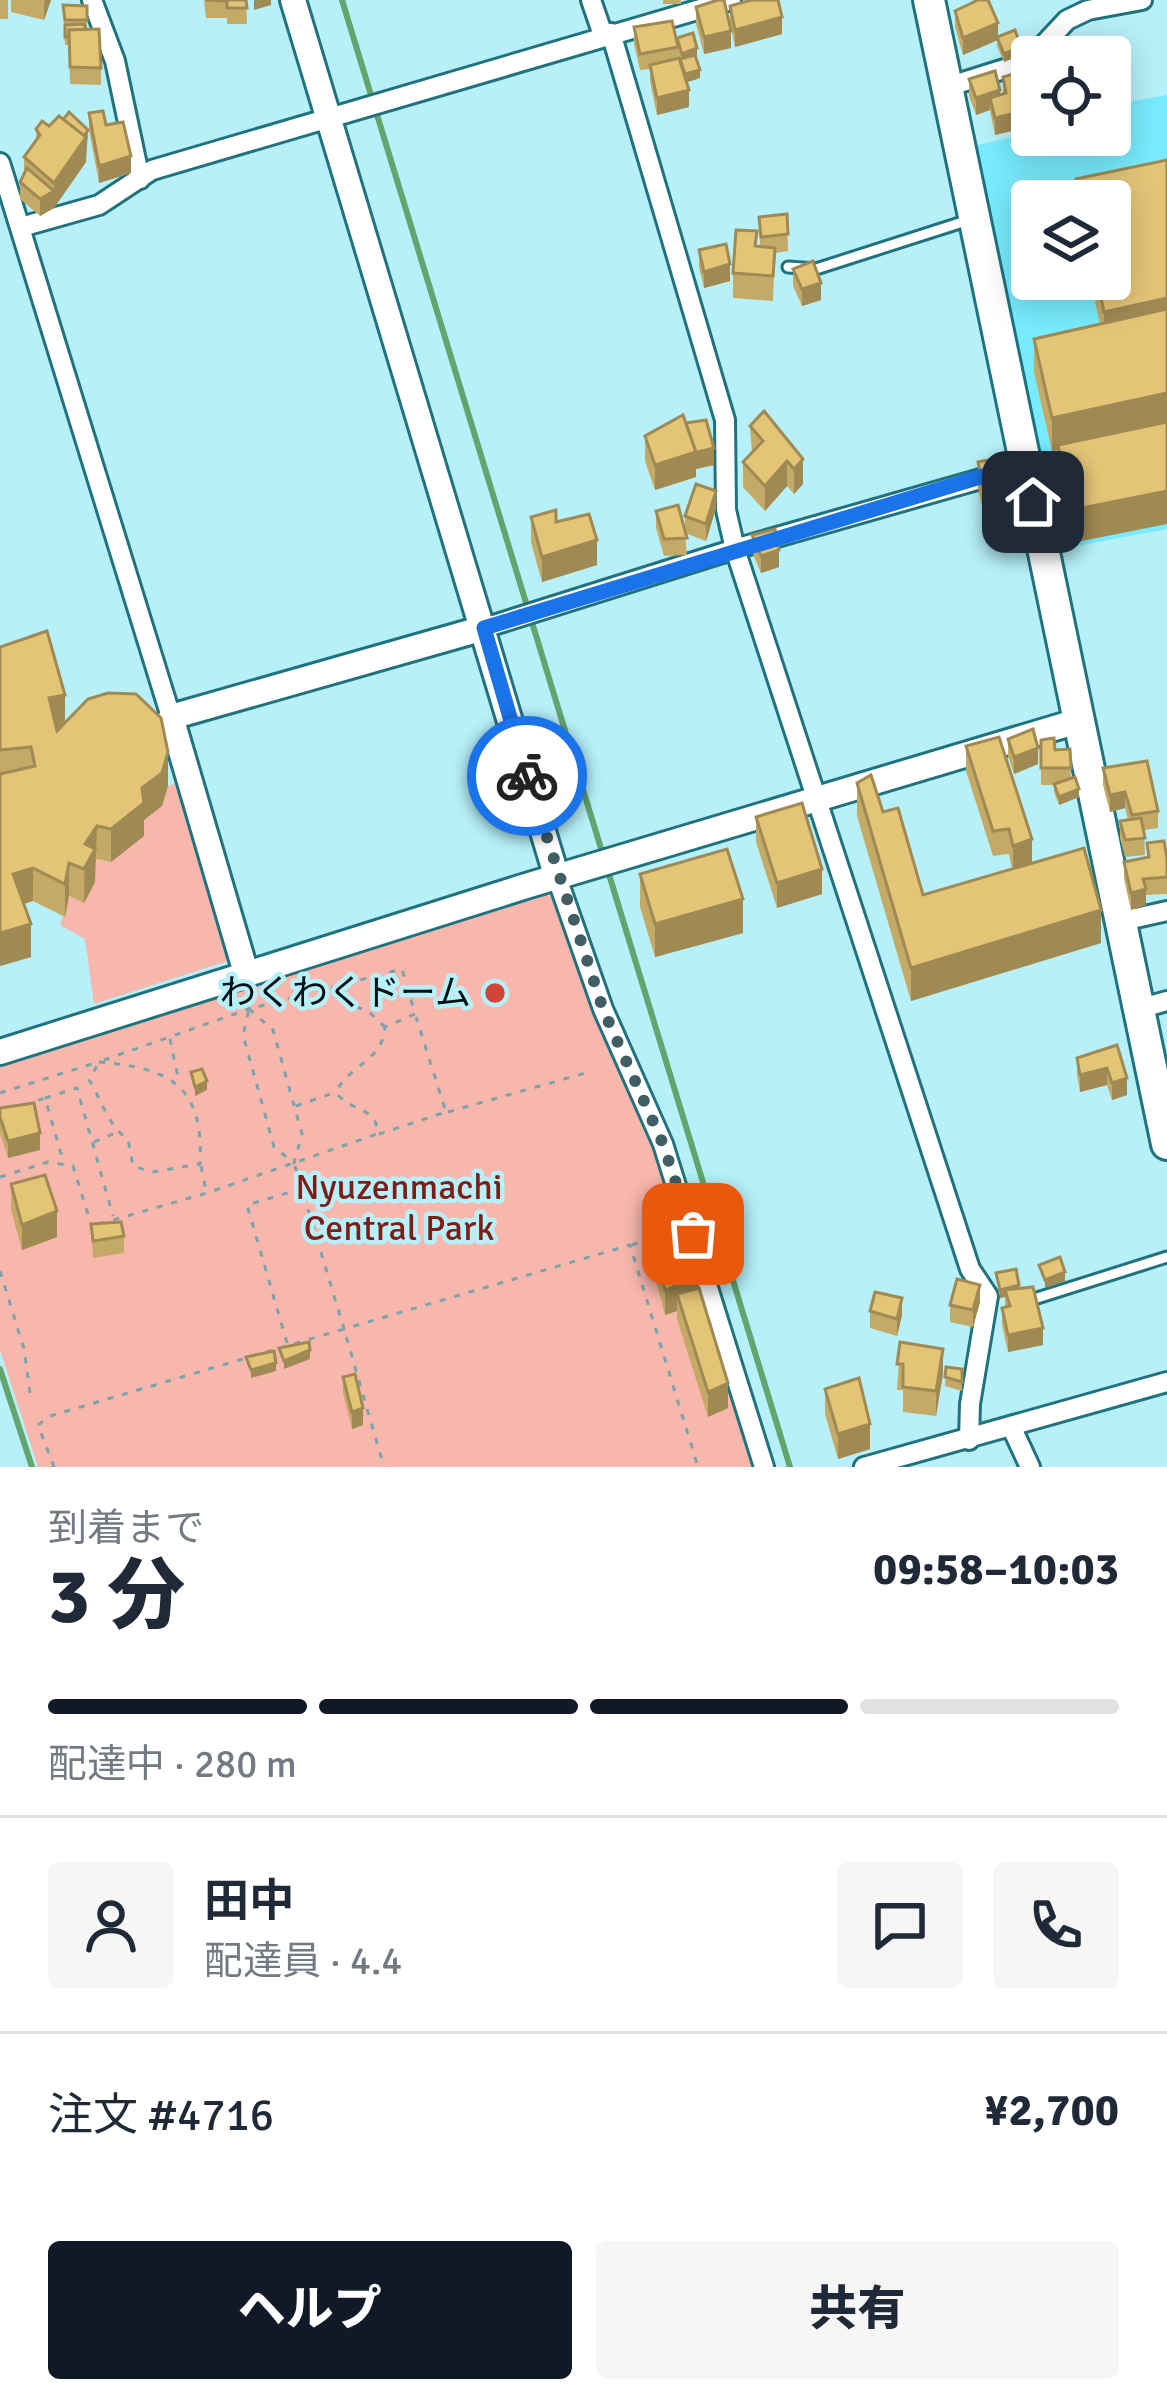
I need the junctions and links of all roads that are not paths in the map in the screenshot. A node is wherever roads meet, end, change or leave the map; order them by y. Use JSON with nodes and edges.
{"nodes":[{"id":1,"x":92,"y":0,"type":"edge"},
{"id":2,"x":293,"y":0,"type":"edge"},
{"id":3,"x":591,"y":0,"type":"edge"},
{"id":4,"x":731,"y":0,"type":"edge"},
{"id":5,"x":929,"y":0,"type":"edge"},
{"id":6,"x":1142,"y":0,"type":"edge"},
{"id":7,"x":685,"y":6,"type":"edge"},
{"id":8,"x":607,"y":34,"type":"junction"},
{"id":9,"x":947,"y":87,"type":"junction"},
{"id":10,"x":328,"y":116,"type":"junction"},
{"id":11,"x":0,"y":163,"type":"edge"},
{"id":12,"x":140,"y":179,"type":"junction"},
{"id":13,"x":974,"y":218,"type":"junction"},
{"id":14,"x":21,"y":227,"type":"junction"},
{"id":15,"x":788,"y":267,"type":"edge"},
{"id":16,"x":1026,"y":466,"type":"junction"},
{"id":17,"x":735,"y":549,"type":"junction"},
{"id":18,"x":484,"y":628,"type":"junction"},
{"id":19,"x":170,"y":717,"type":"junction"},
{"id":20,"x":1078,"y":721,"type":"junction"},
{"id":21,"x":819,"y":798,"type":"junction"},
{"id":22,"x":557,"y":878,"type":"junction"},
{"id":23,"x":1167,"y":911,"type":"edge"},
{"id":24,"x":1118,"y":922,"type":"junction"},
{"id":25,"x":246,"y":974,"type":"junction"},
{"id":26,"x":1152,"y":1005,"type":"edge"},
{"id":27,"x":0,"y":1052,"type":"edge"},
{"id":28,"x":1167,"y":1144,"type":"edge"},
{"id":29,"x":1167,"y":1257,"type":"edge"},
{"id":30,"x":1034,"y":1299,"type":"edge"},
{"id":31,"x":953,"y":1369,"type":"edge"},
{"id":32,"x":975,"y":1375,"type":"junction"},
{"id":33,"x":1167,"y":1382,"type":"edge"},
{"id":34,"x":1011,"y":1426,"type":"junction"},
{"id":35,"x":969,"y":1440,"type":"junction"},
{"id":36,"x":924,"y":1459,"type":"edge"},
{"id":37,"x":764,"y":1467,"type":"edge"},
{"id":38,"x":864,"y":1467,"type":"edge"},
{"id":39,"x":1030,"y":1467,"type":"edge"}],
"edges":[{"from":1,"to":12,"type":"street"},
{"from":2,"to":10,"type":"street"},
{"from":3,"to":8,"type":"street"},
{"from":4,"to":7,"type":"street"},
{"from":5,"to":9,"type":"main road"},
{"from":6,"to":9,"type":"street"},
{"from":7,"to":8,"type":"street"},
{"from":8,"to":10,"type":"street"},
{"from":8,"to":17,"type":"street"},
{"from":9,"to":13,"type":"main road"},
{"from":10,"to":12,"type":"street"},
{"from":10,"to":18,"type":"street"},
{"from":11,"to":14,"type":"street"},
{"from":12,"to":14,"type":"street"},
{"from":13,"to":15,"type":"lane"},
{"from":13,"to":16,"type":"main road"},
{"from":14,"to":19,"type":"street"},
{"from":16,"to":17,"type":"street"},
{"from":16,"to":20,"type":"main road"},
{"from":17,"to":18,"type":"street"},
{"from":17,"to":21,"type":"street"},
{"from":18,"to":19,"type":"street"},
{"from":18,"to":22,"type":"street"},
{"from":19,"to":25,"type":"street"},
{"from":20,"to":21,"type":"street"},
{"from":20,"to":24,"type":"main road"},
{"from":21,"to":22,"type":"street"},
{"from":21,"to":32,"type":"street"},
{"from":22,"to":25,"type":"street"},
{"from":22,"to":37,"type":"street"},
{"from":23,"to":24,"type":"street"},
{"from":24,"to":26,"type":"main road"},
{"from":25,"to":27,"type":"street"},
{"from":26,"to":28,"type":"main road"},
{"from":29,"to":30,"type":"lane"},
{"from":31,"to":32,"type":"street"},
{"from":32,"to":35,"type":"street"},
{"from":33,"to":34,"type":"street"},
{"from":34,"to":35,"type":"street"},
{"from":34,"to":39,"type":"street"},
{"from":35,"to":36,"type":"street"},
{"from":36,"to":38,"type":"street"}]}
